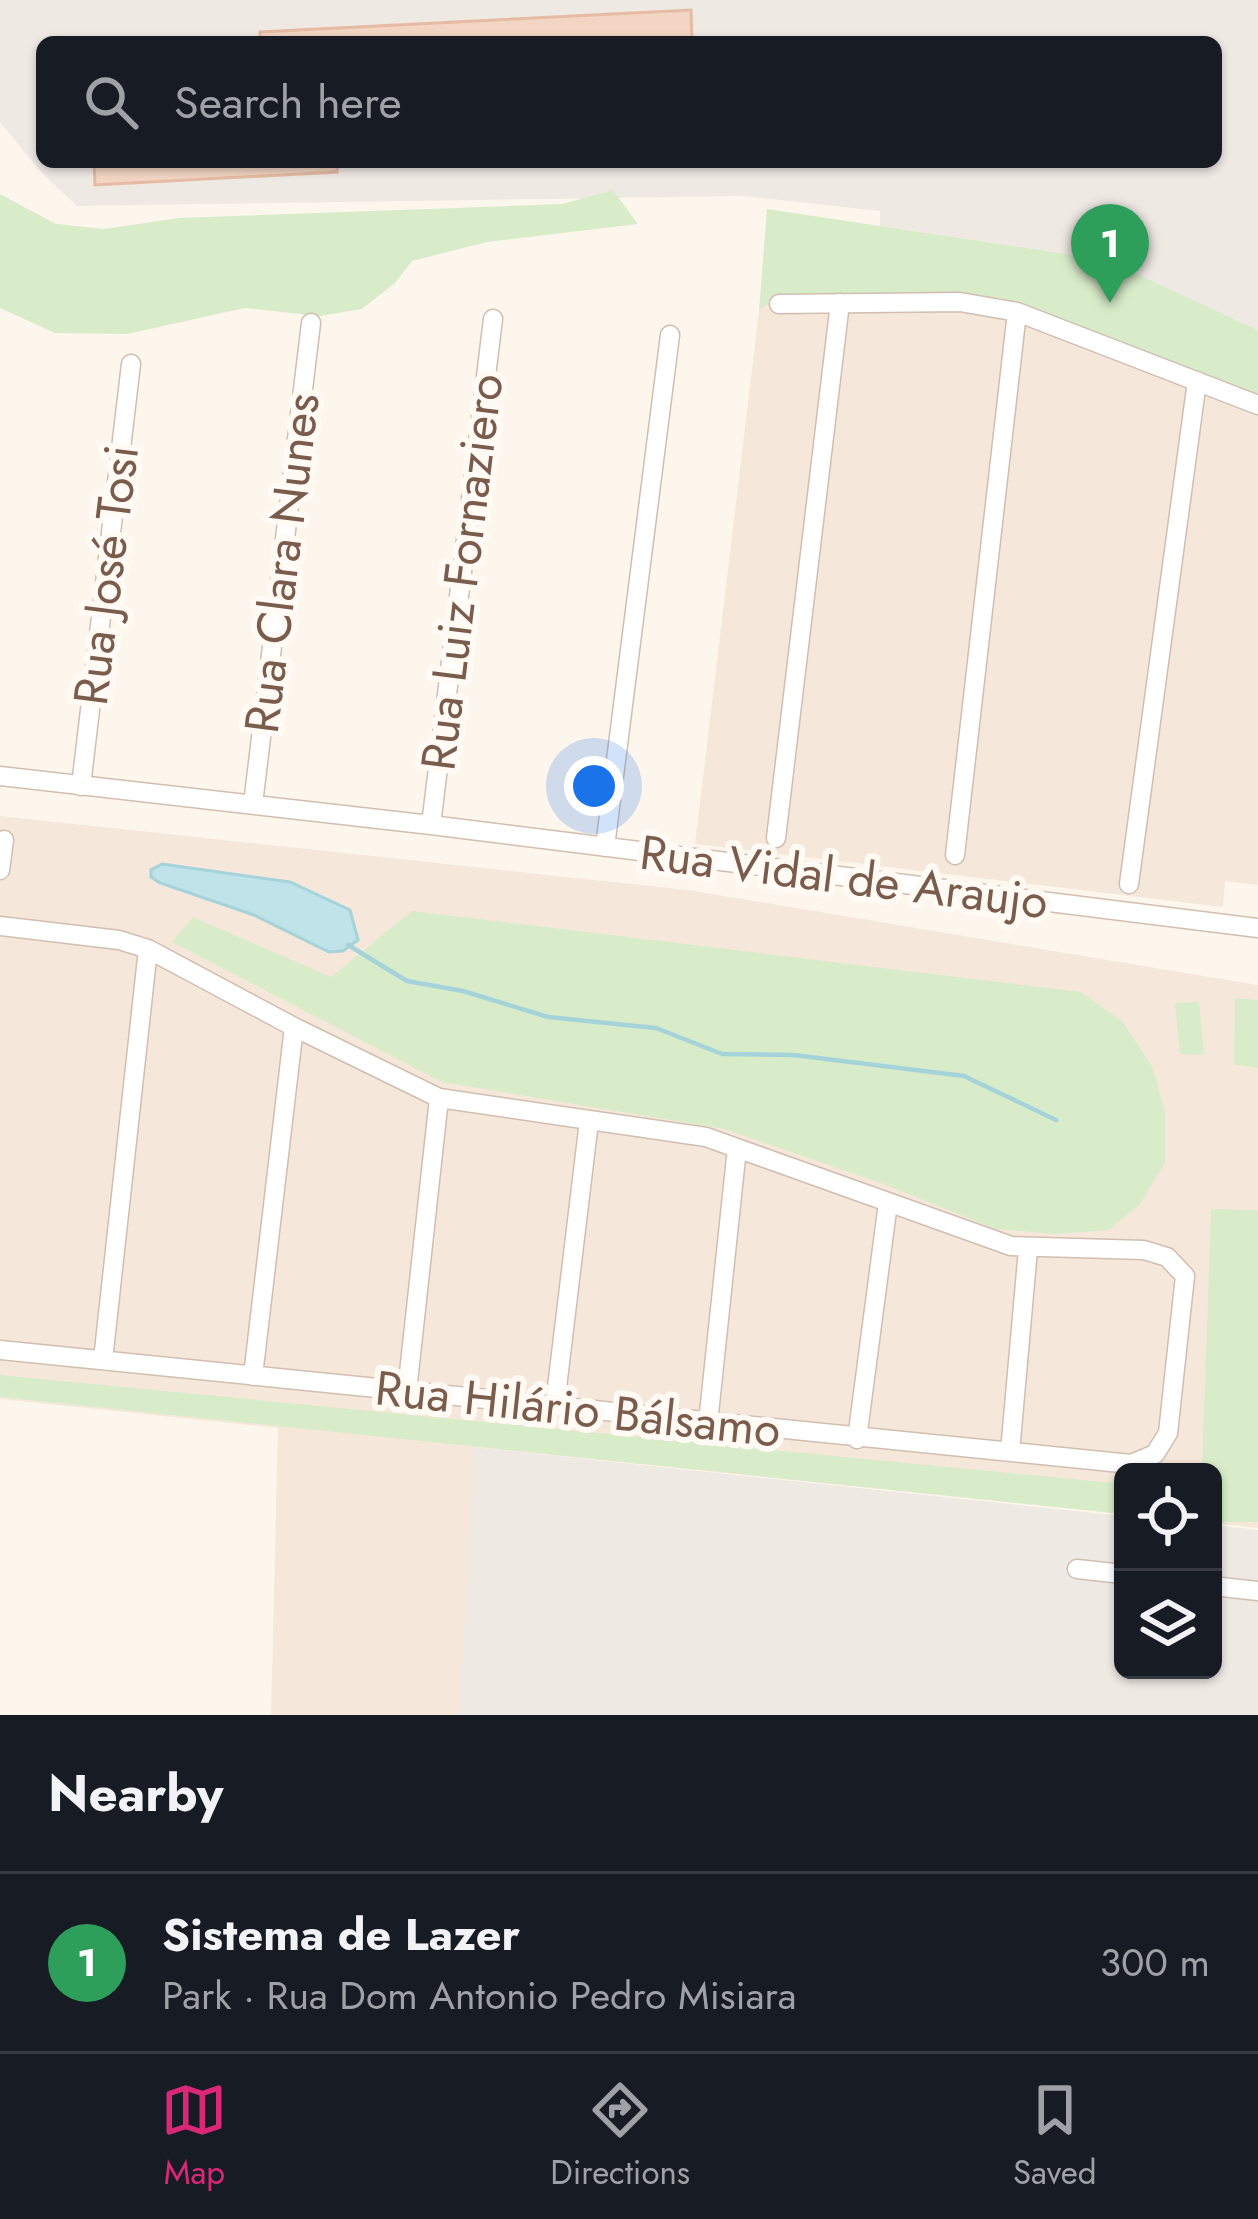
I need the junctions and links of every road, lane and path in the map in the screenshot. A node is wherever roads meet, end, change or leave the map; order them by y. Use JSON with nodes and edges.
{"nodes":[{"id":1,"x":840,"y":303,"type":"junction"},
{"id":2,"x":778,"y":304,"type":"dead end"},
{"id":3,"x":1017,"y":312,"type":"junction"},
{"id":4,"x":493,"y":319,"type":"dead end"},
{"id":5,"x":311,"y":323,"type":"dead end"},
{"id":6,"x":670,"y":335,"type":"dead end"},
{"id":7,"x":131,"y":364,"type":"dead end"},
{"id":8,"x":1197,"y":381,"type":"junction"},
{"id":9,"x":1258,"y":405,"type":"edge"},
{"id":10,"x":0,"y":776,"type":"edge"},
{"id":11,"x":81,"y":786,"type":"junction"},
{"id":12,"x":253,"y":804,"type":"junction"},
{"id":13,"x":430,"y":825,"type":"junction"},
{"id":14,"x":776,"y":838,"type":"dead end"},
{"id":15,"x":4,"y":840,"type":"dead end"},
{"id":16,"x":605,"y":847,"type":"junction"},
{"id":17,"x":955,"y":855,"type":"dead end"},
{"id":18,"x":0,"y":870,"type":"edge"},
{"id":19,"x":1129,"y":884,"type":"dead end"},
{"id":20,"x":0,"y":926,"type":"edge"},
{"id":21,"x":1258,"y":928,"type":"edge"},
{"id":22,"x":148,"y":949,"type":"junction"},
{"id":23,"x":294,"y":1028,"type":"junction"},
{"id":24,"x":439,"y":1098,"type":"junction"},
{"id":25,"x":589,"y":1121,"type":"junction"},
{"id":26,"x":737,"y":1148,"type":"junction"},
{"id":27,"x":888,"y":1203,"type":"junction"},
{"id":28,"x":1028,"y":1249,"type":"junction"},
{"id":29,"x":0,"y":1350,"type":"edge"},
{"id":30,"x":104,"y":1360,"type":"junction"},
{"id":31,"x":254,"y":1376,"type":"junction"},
{"id":32,"x":407,"y":1391,"type":"junction"},
{"id":33,"x":555,"y":1405,"type":"junction"},
{"id":34,"x":708,"y":1423,"type":"junction"},
{"id":35,"x":857,"y":1439,"type":"junction"},
{"id":36,"x":1010,"y":1451,"type":"junction"},
{"id":37,"x":1076,"y":1569,"type":"dead end"},
{"id":38,"x":1114,"y":1573,"type":"edge"},
{"id":39,"x":1222,"y":1587,"type":"edge"},
{"id":40,"x":1258,"y":1591,"type":"edge"}],
"edges":[{"from":1,"to":2,"type":"street"},
{"from":1,"to":3,"type":"street"},
{"from":1,"to":14,"type":"street"},
{"from":3,"to":8,"type":"street"},
{"from":3,"to":17,"type":"street"},
{"from":4,"to":13,"type":"street","name":"Rua Luiz Fornaziero"},
{"from":5,"to":12,"type":"street","name":"Rua Clara Nunes"},
{"from":6,"to":16,"type":"street"},
{"from":7,"to":11,"type":"street","name":"Rua José Tosi"},
{"from":8,"to":9,"type":"street"},
{"from":8,"to":19,"type":"street"},
{"from":10,"to":11,"type":"street","name":"Rua Vidal de Araujo"},
{"from":11,"to":12,"type":"street","name":"Rua Vidal de Araujo"},
{"from":12,"to":13,"type":"street","name":"Rua Vidal de Araujo"},
{"from":13,"to":16,"type":"street","name":"Rua Vidal de Araujo"},
{"from":15,"to":18,"type":"street"},
{"from":16,"to":21,"type":"street","name":"Rua Vidal de Araujo"},
{"from":20,"to":22,"type":"street"},
{"from":22,"to":23,"type":"street"},
{"from":22,"to":30,"type":"street"},
{"from":23,"to":24,"type":"street"},
{"from":23,"to":31,"type":"street"},
{"from":24,"to":25,"type":"street"},
{"from":24,"to":32,"type":"street"},
{"from":25,"to":26,"type":"street"},
{"from":25,"to":33,"type":"street"},
{"from":26,"to":27,"type":"street"},
{"from":26,"to":34,"type":"street"},
{"from":27,"to":28,"type":"street"},
{"from":27,"to":35,"type":"street"},
{"from":28,"to":36,"type":"street"},
{"from":28,"to":36,"type":"street","name":"Rua Hilário Bálsamo"},
{"from":29,"to":30,"type":"street","name":"Rua Hilário Bálsamo"},
{"from":30,"to":31,"type":"street","name":"Rua Hilário Bálsamo"},
{"from":31,"to":32,"type":"street","name":"Rua Hilário Bálsamo"},
{"from":32,"to":33,"type":"street","name":"Rua Hilário Bálsamo"},
{"from":33,"to":34,"type":"street","name":"Rua Hilário Bálsamo"},
{"from":34,"to":35,"type":"street","name":"Rua Hilário Bálsamo"},
{"from":35,"to":36,"type":"street","name":"Rua Hilário Bálsamo"},
{"from":37,"to":38,"type":"street"},
{"from":39,"to":40,"type":"street"}]}
